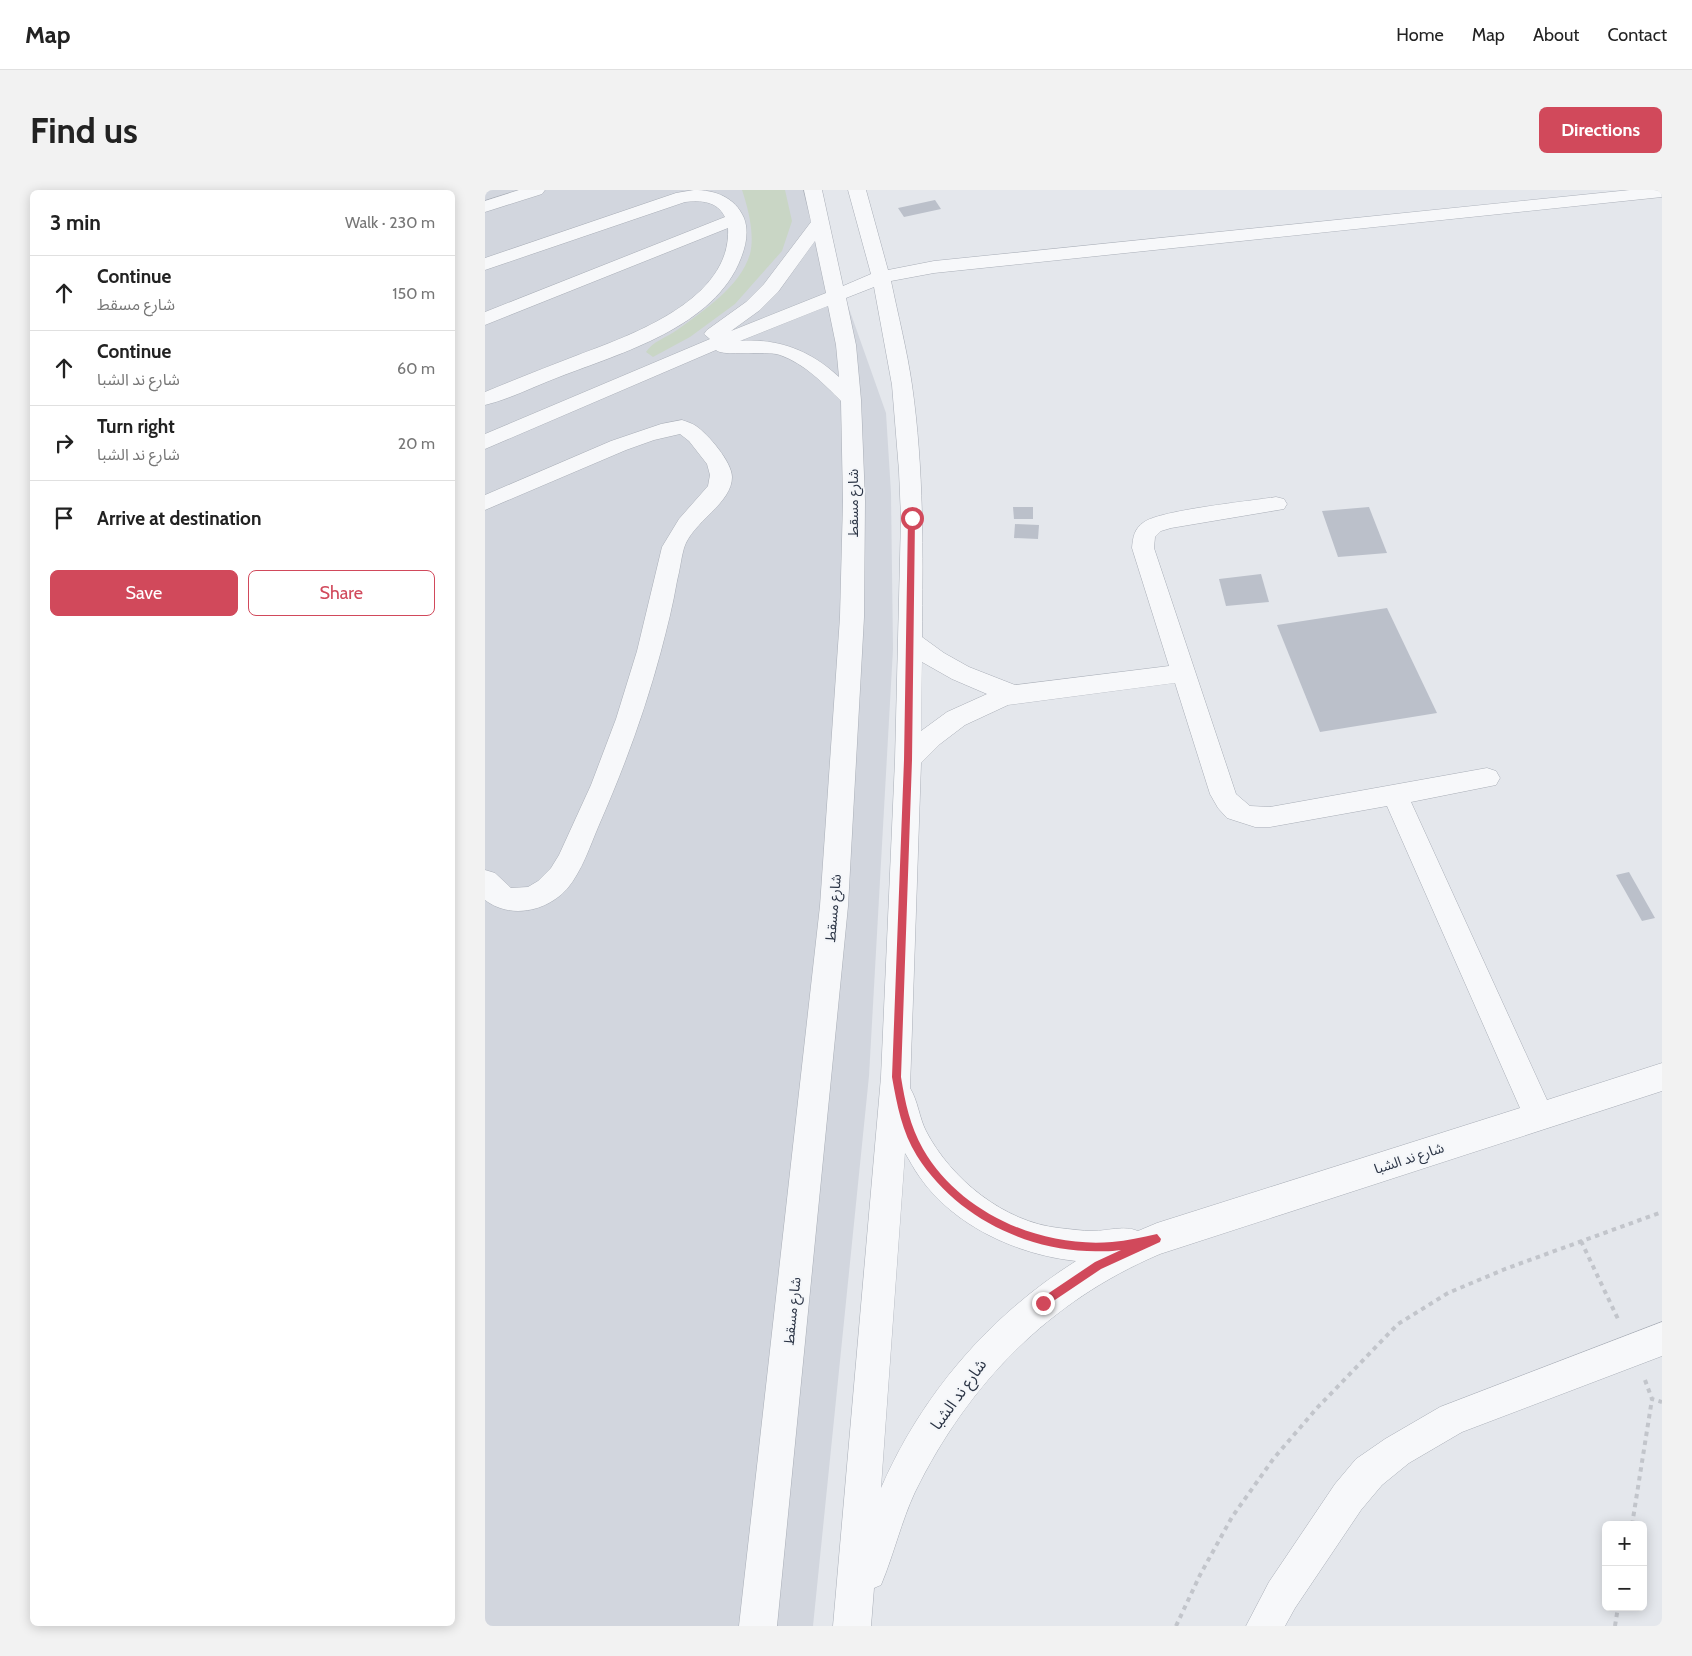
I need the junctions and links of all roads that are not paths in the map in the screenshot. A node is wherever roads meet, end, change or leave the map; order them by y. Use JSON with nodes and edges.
{"nodes":[{"id":1,"x":536,"y":190,"type":"edge"},
{"id":2,"x":813,"y":190,"type":"edge"},
{"id":3,"x":857,"y":190,"type":"edge"},
{"id":4,"x":1662,"y":192,"type":"edge"},
{"id":5,"x":485,"y":207,"type":"edge"},
{"id":6,"x":735,"y":219,"type":"junction"},
{"id":7,"x":820,"y":222,"type":"junction"},
{"id":8,"x":485,"y":264,"type":"edge"},
{"id":9,"x":881,"y":277,"type":"junction"},
{"id":10,"x":834,"y":296,"type":"junction"},
{"id":11,"x":485,"y":318,"type":"edge"},
{"id":12,"x":687,"y":354,"type":"junction"},
{"id":13,"x":492,"y":392,"type":"edge"},
{"id":14,"x":851,"y":400,"type":"junction"},
{"id":15,"x":537,"y":420,"type":"junction"},
{"id":16,"x":511,"y":431,"type":"junction"},
{"id":17,"x":485,"y":442,"type":"edge"},
{"id":18,"x":485,"y":503,"type":"edge"},
{"id":19,"x":1276,"y":504,"type":"dead end"},
{"id":20,"x":911,"y":642,"type":"junction"},
{"id":21,"x":1184,"y":673,"type":"junction"},
{"id":22,"x":1015,"y":694,"type":"junction"},
{"id":23,"x":908,"y":760,"type":"junction"},
{"id":24,"x":1487,"y":778,"type":"dead end"},
{"id":25,"x":1395,"y":795,"type":"junction"},
{"id":26,"x":485,"y":881,"type":"edge"},
{"id":27,"x":896,"y":1077,"type":"junction"},
{"id":28,"x":1662,"y":1077,"type":"edge"},
{"id":29,"x":1539,"y":1117,"type":"junction"},
{"id":30,"x":1157,"y":1239,"type":"junction"},
{"id":31,"x":1648,"y":1345,"type":"edge"},
{"id":32,"x":758,"y":1626,"type":"edge"},
{"id":33,"x":852,"y":1626,"type":"edge"},
{"id":34,"x":1265,"y":1626,"type":"edge"}],
"edges":[{"from":1,"to":5,"type":"street"},
{"from":2,"to":7,"type":"street","name":"شارع مسقط"},
{"from":3,"to":9,"type":"street"},
{"from":4,"to":9,"type":"street"},
{"from":6,"to":8,"type":"street"},
{"from":6,"to":11,"type":"street"},
{"from":6,"to":13,"type":"street"},
{"from":7,"to":10,"type":"street","name":"شارع مسقط"},
{"from":7,"to":12,"type":"street"},
{"from":9,"to":10,"type":"street"},
{"from":9,"to":20,"type":"street"},
{"from":10,"to":12,"type":"street"},
{"from":10,"to":14,"type":"street","name":"شارع مسقط"},
{"from":12,"to":14,"type":"street"},
{"from":12,"to":15,"type":"street"},
{"from":13,"to":15,"type":"street"},
{"from":13,"to":16,"type":"street"},
{"from":14,"to":32,"type":"street","name":"شارع مسقط"},
{"from":15,"to":16,"type":"street"},
{"from":16,"to":17,"type":"street"},
{"from":18,"to":26,"type":"street"},
{"from":19,"to":21,"type":"street"},
{"from":20,"to":22,"type":"street"},
{"from":20,"to":23,"type":"street"},
{"from":21,"to":22,"type":"street"},
{"from":21,"to":25,"type":"street"},
{"from":22,"to":23,"type":"street"},
{"from":23,"to":27,"type":"street"},
{"from":24,"to":25,"type":"street"},
{"from":25,"to":29,"type":"street"},
{"from":27,"to":30,"type":"street","name":"شارع ند الشبا"},
{"from":27,"to":33,"type":"street"},
{"from":28,"to":29,"type":"street","name":"شارع ند الشبا"},
{"from":29,"to":30,"type":"street","name":"شارع ند الشبا"},
{"from":30,"to":33,"type":"street","name":"شارع ند الشبا"},
{"from":31,"to":34,"type":"street"}]}
